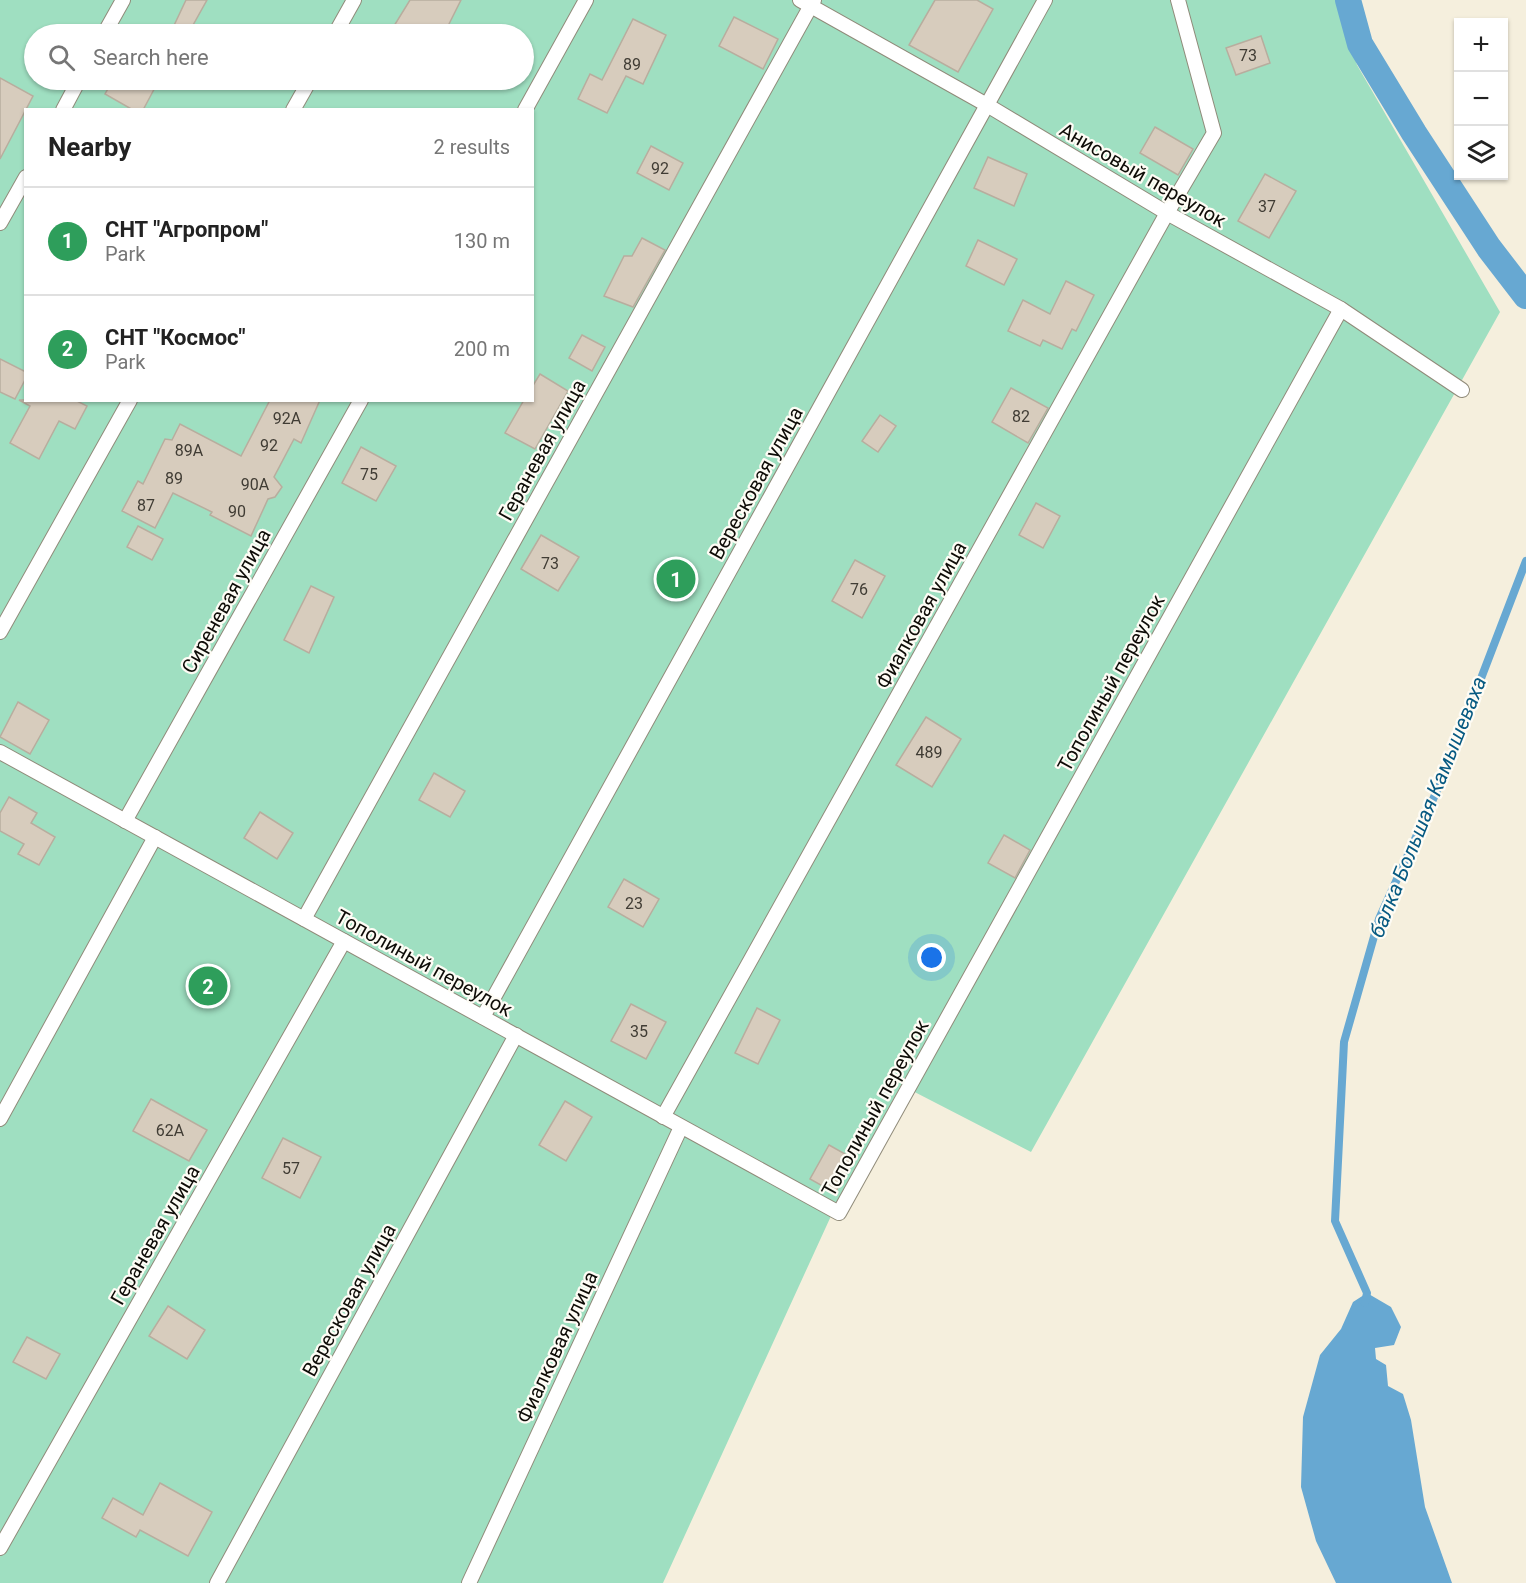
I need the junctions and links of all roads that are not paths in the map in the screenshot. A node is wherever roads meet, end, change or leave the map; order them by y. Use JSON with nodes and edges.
{"nodes":[{"id":1,"x":123,"y":0,"type":"edge"},
{"id":2,"x":354,"y":0,"type":"edge"},
{"id":3,"x":586,"y":0,"type":"edge"},
{"id":4,"x":1046,"y":0,"type":"edge"},
{"id":5,"x":1178,"y":0,"type":"edge"},
{"id":6,"x":808,"y":2,"type":"edge"},
{"id":7,"x":110,"y":24,"type":"edge"},
{"id":8,"x":341,"y":24,"type":"edge"},
{"id":9,"x":74,"y":90,"type":"edge"},
{"id":10,"x":304,"y":90,"type":"edge"},
{"id":11,"x":987,"y":105,"type":"junction"},
{"id":12,"x":64,"y":108,"type":"edge"},
{"id":13,"x":294,"y":108,"type":"edge"},
{"id":14,"x":526,"y":108,"type":"edge"},
{"id":15,"x":24,"y":181,"type":"edge"},
{"id":16,"x":1167,"y":213,"type":"junction"},
{"id":17,"x":0,"y":223,"type":"edge"},
{"id":18,"x":1341,"y":309,"type":"junction"},
{"id":19,"x":1462,"y":390,"type":"dead end"},
{"id":20,"x":129,"y":402,"type":"edge"},
{"id":21,"x":360,"y":402,"type":"edge"},
{"id":22,"x":0,"y":632,"type":"edge"},
{"id":23,"x":0,"y":752,"type":"edge"},
{"id":24,"x":125,"y":821,"type":"junction"},
{"id":25,"x":155,"y":837,"type":"junction"},
{"id":26,"x":304,"y":919,"type":"junction"},
{"id":27,"x":344,"y":941,"type":"junction"},
{"id":28,"x":483,"y":1017,"type":"junction"},
{"id":29,"x":516,"y":1035,"type":"junction"},
{"id":30,"x":663,"y":1117,"type":"junction"},
{"id":31,"x":0,"y":1119,"type":"edge"},
{"id":32,"x":681,"y":1126,"type":"junction"},
{"id":33,"x":0,"y":1548,"type":"edge"},
{"id":34,"x":217,"y":1583,"type":"edge"},
{"id":35,"x":469,"y":1583,"type":"edge"}],
"edges":[{"from":1,"to":7,"type":"lane"},
{"from":2,"to":8,"type":"lane"},
{"from":3,"to":14,"type":"lane"},
{"from":4,"to":11,"type":"lane","name":"Вересковая улица"},
{"from":5,"to":16,"type":"lane","name":"Фиалковая улица"},
{"from":6,"to":11,"type":"lane","name":"Анисовый переулок"},
{"from":6,"to":26,"type":"lane","name":"Гераневая улица"},
{"from":9,"to":12,"type":"lane"},
{"from":10,"to":13,"type":"lane"},
{"from":11,"to":16,"type":"lane","name":"Анисовый переулок"},
{"from":11,"to":28,"type":"lane","name":"Вересковая улица"},
{"from":15,"to":17,"type":"lane"},
{"from":16,"to":18,"type":"lane","name":"Анисовый переулок"},
{"from":16,"to":30,"type":"lane","name":"Фиалковая улица"},
{"from":18,"to":19,"type":"lane","name":"Анисовый переулок"},
{"from":18,"to":32,"type":"lane","name":"Тополиный переулок"},
{"from":20,"to":22,"type":"lane"},
{"from":21,"to":24,"type":"lane","name":"Сиреневая улица"},
{"from":23,"to":24,"type":"lane","name":"Тополиный переулок"},
{"from":24,"to":25,"type":"lane","name":"Тополиный переулок"},
{"from":25,"to":26,"type":"lane","name":"Тополиный переулок"},
{"from":25,"to":31,"type":"lane"},
{"from":26,"to":27,"type":"lane","name":"Тополиный переулок"},
{"from":27,"to":28,"type":"lane","name":"Тополиный переулок"},
{"from":27,"to":33,"type":"lane","name":"Гераневая улица"},
{"from":28,"to":29,"type":"lane","name":"Тополиный переулок"},
{"from":29,"to":30,"type":"lane","name":"Тополиный переулок"},
{"from":29,"to":34,"type":"lane","name":"Вересковая улица"},
{"from":30,"to":32,"type":"lane","name":"Тополиный переулок"},
{"from":32,"to":35,"type":"lane","name":"Фиалковая улица"}]}
